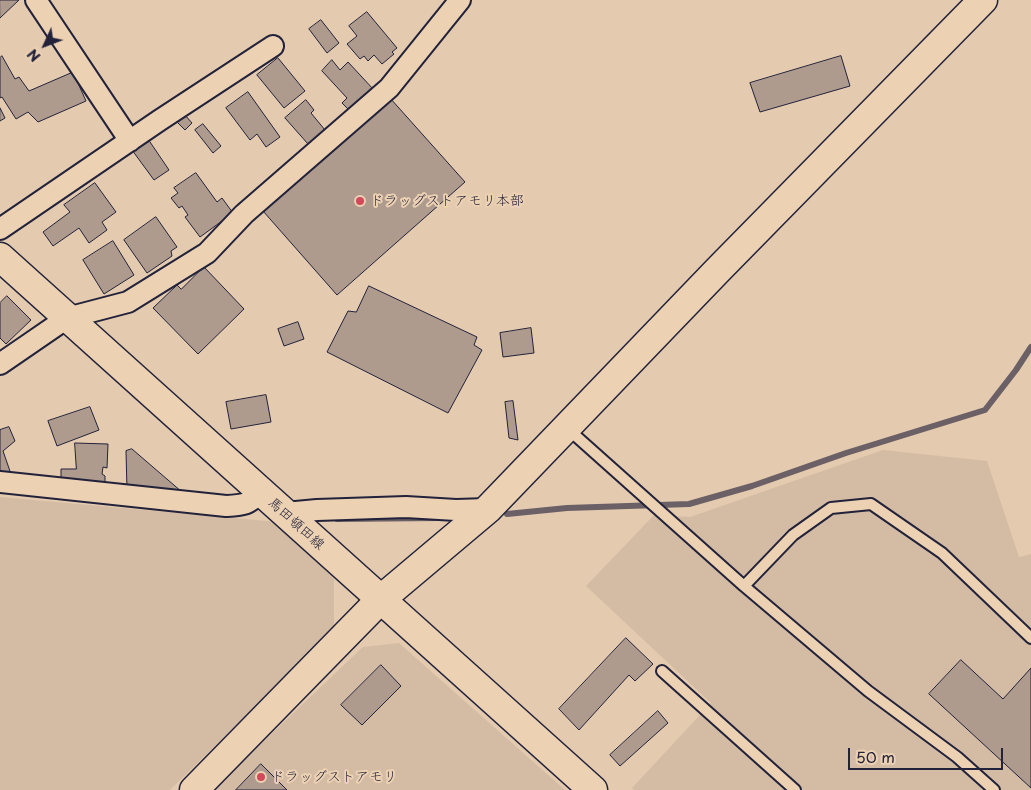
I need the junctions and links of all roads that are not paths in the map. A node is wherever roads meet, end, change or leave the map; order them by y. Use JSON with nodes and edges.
{"nodes":[{"id":1,"x":36,"y":0,"type":"edge"},
{"id":2,"x":460,"y":0,"type":"edge"},
{"id":3,"x":983,"y":0,"type":"edge"},
{"id":4,"x":273,"y":46,"type":"dead end"},
{"id":5,"x":130,"y":141,"type":"junction"},
{"id":6,"x":0,"y":229,"type":"edge"},
{"id":7,"x":0,"y":257,"type":"edge"},
{"id":8,"x":67,"y":318,"type":"junction"},
{"id":9,"x":0,"y":364,"type":"edge"},
{"id":10,"x":567,"y":428,"type":"junction"},
{"id":11,"x":0,"y":482,"type":"edge"},
{"id":12,"x":261,"y":492,"type":"junction"},
{"id":13,"x":488,"y":509,"type":"junction"},
{"id":14,"x":285,"y":513,"type":"junction"},
{"id":15,"x":744,"y":586,"type":"junction"},
{"id":16,"x":380,"y":600,"type":"junction"},
{"id":17,"x":1031,"y":638,"type":"edge"},
{"id":18,"x":662,"y":671,"type":"dead end"},
{"id":19,"x":194,"y":790,"type":"edge"},
{"id":20,"x":593,"y":790,"type":"edge"},
{"id":21,"x":795,"y":790,"type":"edge"},
{"id":22,"x":994,"y":790,"type":"edge"}],
"edges":[{"from":1,"to":5,"type":"street"},
{"from":2,"to":8,"type":"street"},
{"from":3,"to":10,"type":"street"},
{"from":4,"to":5,"type":"street"},
{"from":5,"to":6,"type":"street"},
{"from":7,"to":8,"type":"street","name":"馬田頓田線"},
{"from":8,"to":9,"type":"street"},
{"from":8,"to":12,"type":"street","name":"馬田頓田線"},
{"from":10,"to":13,"type":"street"},
{"from":10,"to":15,"type":"lane"},
{"from":11,"to":12,"type":"street"},
{"from":12,"to":14,"type":"street","name":"馬田頓田線"},
{"from":13,"to":14,"type":"street"},
{"from":13,"to":16,"type":"street"},
{"from":14,"to":16,"type":"street","name":"馬田頓田線"},
{"from":15,"to":17,"type":"lane"},
{"from":15,"to":22,"type":"lane"},
{"from":16,"to":19,"type":"street"},
{"from":16,"to":20,"type":"street","name":"馬田頓田線"},
{"from":18,"to":21,"type":"lane"}]}
